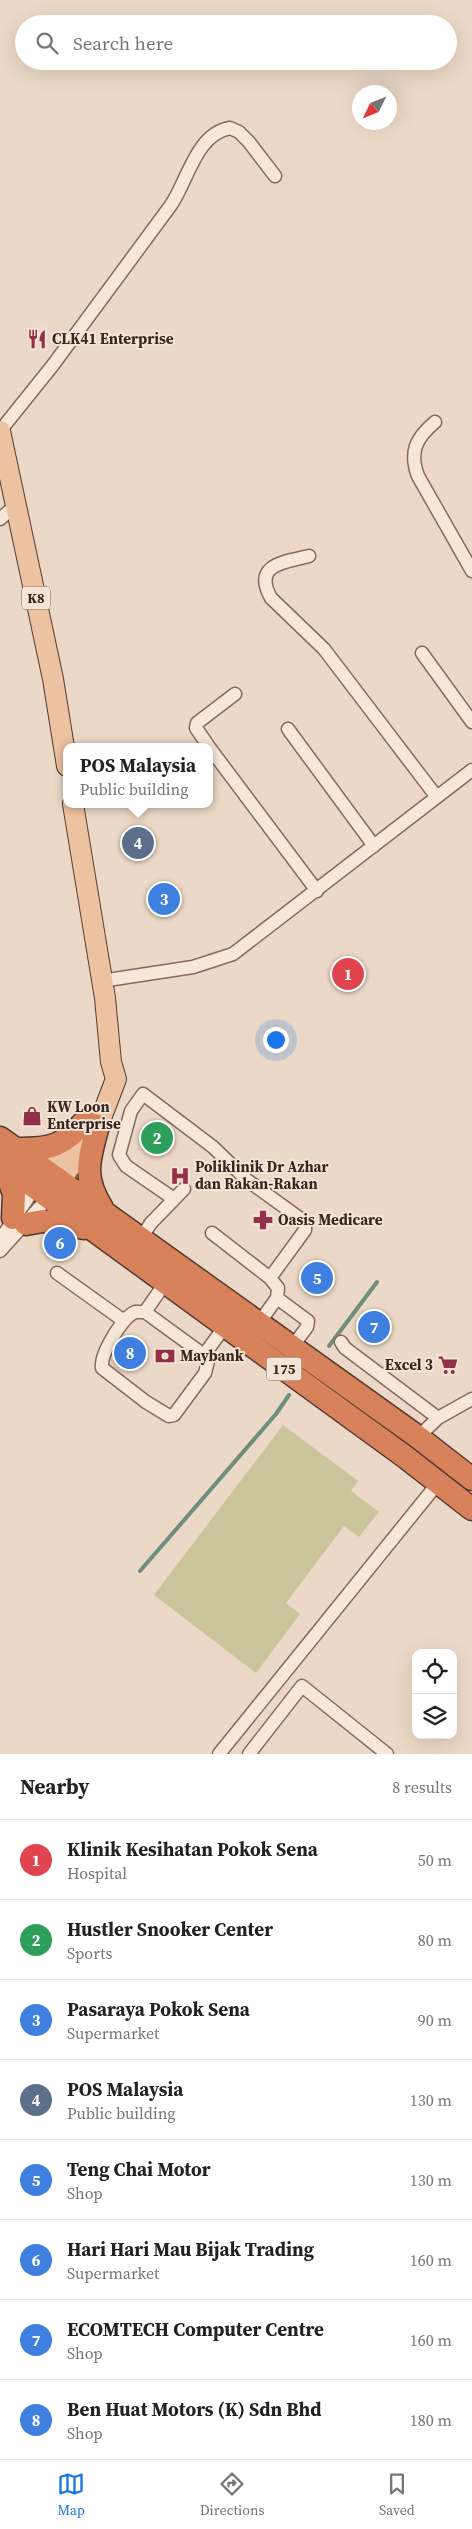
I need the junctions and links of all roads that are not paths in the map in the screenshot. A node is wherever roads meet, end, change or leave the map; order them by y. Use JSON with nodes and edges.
{"nodes":[{"id":1,"x":276,"y":176,"type":"dead end"},
{"id":2,"x":435,"y":422,"type":"dead end"},
{"id":3,"x":0,"y":431,"type":"edge"},
{"id":4,"x":16,"y":505,"type":"junction"},
{"id":5,"x":0,"y":519,"type":"edge"},
{"id":6,"x":309,"y":556,"type":"dead end"},
{"id":7,"x":472,"y":571,"type":"edge"},
{"id":8,"x":422,"y":653,"type":"dead end"},
{"id":9,"x":235,"y":694,"type":"dead end"},
{"id":10,"x":472,"y":722,"type":"edge"},
{"id":11,"x":288,"y":729,"type":"dead end"},
{"id":12,"x":64,"y":743,"type":"edge"},
{"id":13,"x":206,"y":743,"type":"edge"},
{"id":14,"x":213,"y":752,"type":"edge"},
{"id":15,"x":472,"y":770,"type":"edge"},
{"id":16,"x":436,"y":796,"type":"junction"},
{"id":17,"x":74,"y":808,"type":"edge"},
{"id":18,"x":374,"y":846,"type":"junction"},
{"id":19,"x":317,"y":891,"type":"junction"},
{"id":20,"x":101,"y":981,"type":"junction"},
{"id":21,"x":92,"y":1122,"type":"junction"},
{"id":22,"x":5,"y":1153,"type":"edge"},
{"id":23,"x":55,"y":1176,"type":"junction"},
{"id":24,"x":184,"y":1189,"type":"dead end"},
{"id":25,"x":41,"y":1194,"type":"junction"},
{"id":26,"x":174,"y":1199,"type":"junction"},
{"id":27,"x":104,"y":1212,"type":"junction"},
{"id":28,"x":20,"y":1221,"type":"junction"},
{"id":29,"x":92,"y":1230,"type":"junction"},
{"id":30,"x":212,"y":1232,"type":"dead end"},
{"id":31,"x":141,"y":1238,"type":"junction"},
{"id":32,"x":0,"y":1240,"type":"edge"},
{"id":33,"x":0,"y":1251,"type":"edge"},
{"id":34,"x":57,"y":1273,"type":"dead end"},
{"id":35,"x":270,"y":1278,"type":"junction"},
{"id":36,"x":165,"y":1283,"type":"junction"},
{"id":37,"x":277,"y":1298,"type":"junction"},
{"id":38,"x":145,"y":1312,"type":"junction"},
{"id":39,"x":124,"y":1321,"type":"junction"},
{"id":40,"x":259,"y":1323,"type":"junction"},
{"id":41,"x":225,"y":1326,"type":"junction"},
{"id":42,"x":341,"y":1342,"type":"dead end"},
{"id":43,"x":292,"y":1347,"type":"junction"},
{"id":44,"x":204,"y":1355,"type":"junction"},
{"id":45,"x":472,"y":1399,"type":"edge"},
{"id":46,"x":438,"y":1418,"type":"junction"},
{"id":47,"x":418,"y":1437,"type":"junction"},
{"id":48,"x":472,"y":1479,"type":"edge"},
{"id":49,"x":438,"y":1483,"type":"junction"},
{"id":50,"x":472,"y":1509,"type":"edge"},
{"id":51,"x":219,"y":1754,"type":"edge"},
{"id":52,"x":249,"y":1754,"type":"edge"},
{"id":53,"x":386,"y":1754,"type":"edge"}],
"edges":[{"from":1,"to":3,"type":"street"},
{"from":2,"to":7,"type":"street"},
{"from":3,"to":4,"type":"main road","number":"K8"},
{"from":4,"to":5,"type":"street"},
{"from":4,"to":12,"type":"main road","number":"K8"},
{"from":6,"to":16,"type":"street"},
{"from":8,"to":10,"type":"street"},
{"from":9,"to":13,"type":"street"},
{"from":11,"to":18,"type":"street"},
{"from":14,"to":19,"type":"street"},
{"from":15,"to":16,"type":"street"},
{"from":16,"to":18,"type":"street"},
{"from":17,"to":20,"type":"main road"},
{"from":18,"to":19,"type":"street"},
{"from":19,"to":20,"type":"street"},
{"from":20,"to":21,"type":"main road"},
{"from":21,"to":22,"type":"highway"},
{"from":21,"to":23,"type":"main road"},
{"from":21,"to":27,"type":"highway"},
{"from":22,"to":23,"type":"highway","number":"175"},
{"from":22,"to":25,"type":"highway","number":"175"},
{"from":22,"to":28,"type":"highway"},
{"from":23,"to":25,"type":"main road"},
{"from":23,"to":27,"type":"highway","number":"175"},
{"from":24,"to":26,"type":"street"},
{"from":25,"to":28,"type":"street"},
{"from":25,"to":29,"type":"highway","number":"175"},
{"from":26,"to":31,"type":"street"},
{"from":26,"to":35,"type":"street"},
{"from":27,"to":31,"type":"highway","number":"175"},
{"from":28,"to":29,"type":"highway"},
{"from":28,"to":32,"type":"street"},
{"from":28,"to":33,"type":"street"},
{"from":29,"to":36,"type":"highway","number":"175"},
{"from":30,"to":35,"type":"street"},
{"from":31,"to":40,"type":"highway","number":"175"},
{"from":34,"to":39,"type":"street"},
{"from":35,"to":37,"type":"street"},
{"from":36,"to":38,"type":"street"},
{"from":36,"to":41,"type":"highway","number":"175"},
{"from":37,"to":40,"type":"street"},
{"from":37,"to":43,"type":"street"},
{"from":38,"to":39,"type":"street"},
{"from":38,"to":44,"type":"street"},
{"from":39,"to":44,"type":"street"},
{"from":40,"to":43,"type":"highway","number":"175"},
{"from":41,"to":44,"type":"street"},
{"from":41,"to":49,"type":"highway","number":"175"},
{"from":42,"to":46,"type":"street"},
{"from":43,"to":47,"type":"highway","number":"175"},
{"from":45,"to":46,"type":"street"},
{"from":46,"to":47,"type":"street"},
{"from":47,"to":48,"type":"highway","number":"175"},
{"from":49,"to":50,"type":"highway","number":"175"},
{"from":49,"to":51,"type":"street"},
{"from":52,"to":53,"type":"street"}]}
